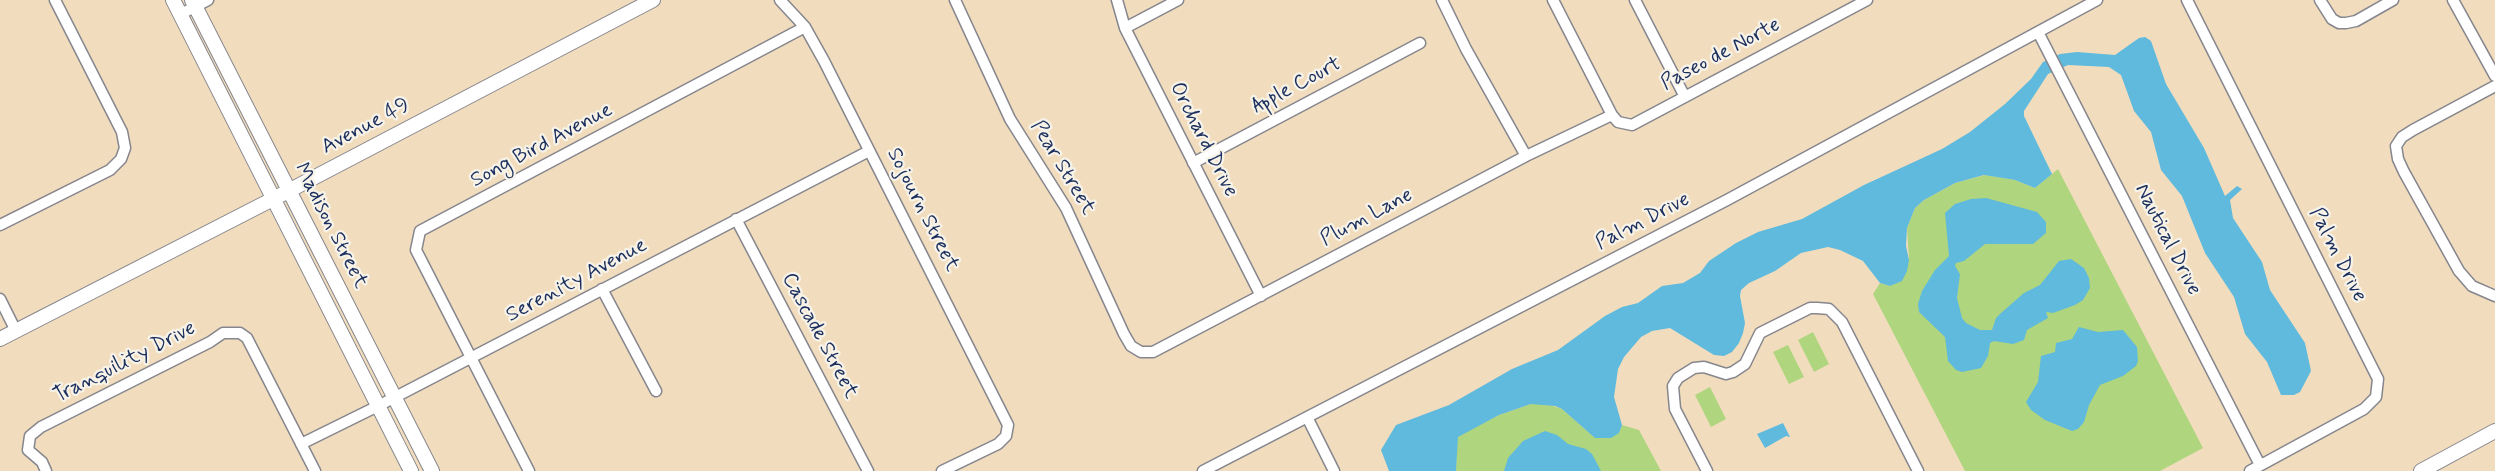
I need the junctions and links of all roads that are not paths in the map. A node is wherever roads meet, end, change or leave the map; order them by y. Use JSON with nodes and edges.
{"nodes":[{"id":1,"x":55,"y":0,"type":"edge"},
{"id":2,"x":173,"y":0,"type":"edge"},
{"id":3,"x":654,"y":0,"type":"edge"},
{"id":4,"x":780,"y":0,"type":"edge"},
{"id":5,"x":955,"y":0,"type":"edge"},
{"id":6,"x":1117,"y":0,"type":"edge"},
{"id":7,"x":1178,"y":0,"type":"edge"},
{"id":8,"x":1442,"y":0,"type":"edge"},
{"id":9,"x":1553,"y":0,"type":"edge"},
{"id":10,"x":1635,"y":0,"type":"edge"},
{"id":11,"x":1867,"y":0,"type":"edge"},
{"id":12,"x":2097,"y":0,"type":"edge"},
{"id":13,"x":2187,"y":0,"type":"edge"},
{"id":14,"x":2320,"y":0,"type":"edge"},
{"id":15,"x":2393,"y":0,"type":"edge"},
{"id":16,"x":2454,"y":0,"type":"edge"},
{"id":17,"x":198,"y":2,"type":"edge"},
{"id":18,"x":181,"y":14,"type":"junction"},
{"id":19,"x":805,"y":27,"type":"junction"},
{"id":20,"x":1125,"y":28,"type":"junction"},
{"id":21,"x":2038,"y":32,"type":"junction"},
{"id":22,"x":1420,"y":43,"type":"dead end"},
{"id":23,"x":2495,"y":76,"type":"edge"},
{"id":24,"x":2495,"y":86,"type":"edge"},
{"id":25,"x":1684,"y":97,"type":"junction"},
{"id":26,"x":1612,"y":115,"type":"junction"},
{"id":27,"x":870,"y":151,"type":"junction"},
{"id":28,"x":1526,"y":156,"type":"junction"},
{"id":29,"x":1192,"y":163,"type":"junction"},
{"id":30,"x":289,"y":191,"type":"junction"},
{"id":31,"x":273,"y":199,"type":"junction"},
{"id":32,"x":736,"y":219,"type":"junction"},
{"id":33,"x":0,"y":225,"type":"edge"},
{"id":34,"x":602,"y":289,"type":"junction"},
{"id":35,"x":2492,"y":295,"type":"edge"},
{"id":36,"x":1261,"y":296,"type":"junction"},
{"id":37,"x":0,"y":299,"type":"edge"},
{"id":38,"x":16,"y":331,"type":"junction"},
{"id":39,"x":0,"y":338,"type":"edge"},
{"id":40,"x":1141,"y":352,"type":"joint"},
{"id":41,"x":471,"y":358,"type":"junction"},
{"id":42,"x":656,"y":391,"type":"dead end"},
{"id":43,"x":394,"y":398,"type":"junction"},
{"id":44,"x":378,"y":406,"type":"junction"},
{"id":45,"x":1307,"y":417,"type":"junction"},
{"id":46,"x":2495,"y":431,"type":"edge"},
{"id":47,"x":301,"y":444,"type":"junction"},
{"id":48,"x":2260,"y":465,"type":"junction"},
{"id":49,"x":1914,"y":470,"type":"edge"},
{"id":50,"x":46,"y":471,"type":"edge"},
{"id":51,"x":315,"y":471,"type":"edge"},
{"id":52,"x":411,"y":471,"type":"edge"},
{"id":53,"x":432,"y":471,"type":"edge"},
{"id":54,"x":530,"y":471,"type":"edge"},
{"id":55,"x":868,"y":471,"type":"edge"},
{"id":56,"x":942,"y":471,"type":"edge"},
{"id":57,"x":1203,"y":471,"type":"edge"},
{"id":58,"x":1334,"y":471,"type":"edge"},
{"id":59,"x":1707,"y":471,"type":"edge"},
{"id":60,"x":2250,"y":471,"type":"edge"},
{"id":61,"x":2421,"y":471,"type":"edge"}],
"edges":[{"from":1,"to":33,"type":"street"},
{"from":2,"to":18,"type":"main road","name":"Madison Street"},
{"from":3,"to":30,"type":"main road","name":"Avenue 49"},
{"from":4,"to":19,"type":"street","name":"Sojourn Street"},
{"from":5,"to":40,"type":"street","name":"Pear Street"},
{"from":6,"to":20,"type":"street","name":"Orchard Drive"},
{"from":7,"to":20,"type":"street"},
{"from":8,"to":28,"type":"street"},
{"from":9,"to":26,"type":"street"},
{"from":10,"to":25,"type":"street"},
{"from":11,"to":25,"type":"street","name":"Paseo de Norte"},
{"from":12,"to":21,"type":"street","name":"Palm Drive"},
{"from":13,"to":48,"type":"street","name":"Palm Drive"},
{"from":14,"to":15,"type":"street"},
{"from":16,"to":23,"type":"street"},
{"from":17,"to":18,"type":"street"},
{"from":17,"to":30,"type":"main road","name":"Madison Street"},
{"from":18,"to":31,"type":"main road","name":"Madison Street"},
{"from":19,"to":27,"type":"street","name":"Sojourn Street"},
{"from":19,"to":41,"type":"street","name":"Song Bird Avenue"},
{"from":20,"to":29,"type":"street","name":"Orchard Drive"},
{"from":21,"to":45,"type":"street","name":"Palm Drive"},
{"from":21,"to":48,"type":"street","name":"Nautical Drive"},
{"from":22,"to":29,"type":"street","name":"Apple Court"},
{"from":24,"to":35,"type":"street"},
{"from":25,"to":26,"type":"street","name":"Paseo de Norte"},
{"from":26,"to":28,"type":"street","name":"Plum Lane"},
{"from":27,"to":32,"type":"street","name":"Serenity Avenue"},
{"from":27,"to":56,"type":"street","name":"Sojourn Street"},
{"from":28,"to":36,"type":"street","name":"Plum Lane"},
{"from":29,"to":36,"type":"street","name":"Orchard Drive"},
{"from":30,"to":31,"type":"main road","name":"Avenue 49"},
{"from":30,"to":43,"type":"main road","name":"Madison Street"},
{"from":31,"to":38,"type":"main road","name":"Avenue 49"},
{"from":31,"to":44,"type":"main road","name":"Madison Street"},
{"from":32,"to":34,"type":"street","name":"Serenity Avenue"},
{"from":32,"to":55,"type":"street","name":"Cascade Street"},
{"from":34,"to":41,"type":"street","name":"Serenity Avenue"},
{"from":34,"to":42,"type":"street"},
{"from":36,"to":40,"type":"street","name":"Plum Lane"},
{"from":37,"to":38,"type":"street"},
{"from":38,"to":39,"type":"main road","name":"Avenue 49"},
{"from":41,"to":43,"type":"street","name":"Serenity Avenue"},
{"from":41,"to":54,"type":"street"},
{"from":43,"to":44,"type":"street","name":"Serenity Avenue"},
{"from":43,"to":53,"type":"main road","name":"Madison Street"},
{"from":44,"to":47,"type":"street","name":"Serenity Avenue"},
{"from":44,"to":52,"type":"main road","name":"Madison Street"},
{"from":45,"to":57,"type":"street","name":"Palm Drive"},
{"from":45,"to":58,"type":"street"},
{"from":46,"to":61,"type":"main road"},
{"from":47,"to":50,"type":"street","name":"Tranquility Drive"},
{"from":47,"to":51,"type":"street"},
{"from":48,"to":60,"type":"street","name":"Palm Drive"},
{"from":49,"to":59,"type":"street"}]}
